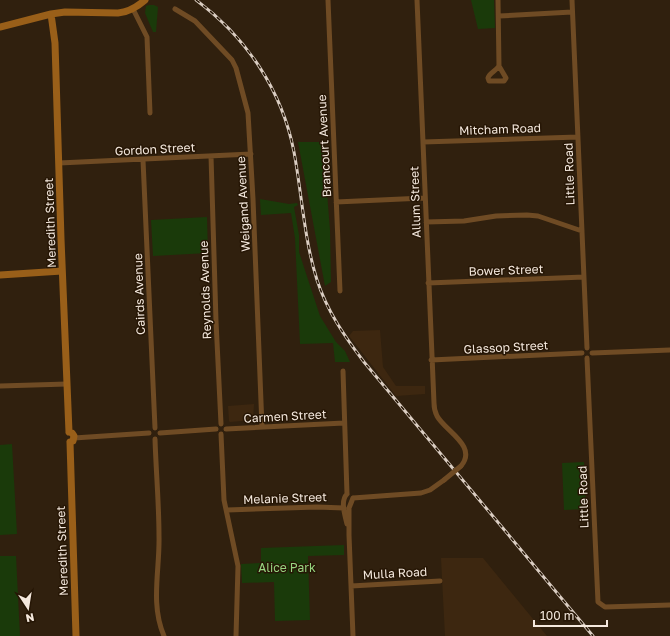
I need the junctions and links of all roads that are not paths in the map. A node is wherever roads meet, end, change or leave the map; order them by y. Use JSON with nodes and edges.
{"nodes":[{"id":1,"x":145,"y":0,"type":"edge"},
{"id":2,"x":328,"y":0,"type":"edge"},
{"id":3,"x":417,"y":0,"type":"edge"},
{"id":4,"x":498,"y":0,"type":"edge"},
{"id":5,"x":572,"y":0,"type":"edge"},
{"id":6,"x":133,"y":9,"type":"junction"},
{"id":7,"x":175,"y":9,"type":"dead end"},
{"id":8,"x":572,"y":12,"type":"junction"},
{"id":9,"x":51,"y":14,"type":"junction"},
{"id":10,"x":499,"y":16,"type":"junction"},
{"id":11,"x":0,"y":28,"type":"edge"},
{"id":12,"x":499,"y":66,"type":"dead end"},
{"id":13,"x":150,"y":113,"type":"dead end"},
{"id":14,"x":578,"y":137,"type":"junction"},
{"id":15,"x":423,"y":142,"type":"junction"},
{"id":16,"x":251,"y":154,"type":"junction"},
{"id":17,"x":211,"y":156,"type":"junction"},
{"id":18,"x":144,"y":160,"type":"junction"},
{"id":19,"x":59,"y":163,"type":"junction"},
{"id":20,"x":424,"y":198,"type":"junction"},
{"id":21,"x":336,"y":202,"type":"junction"},
{"id":22,"x":426,"y":222,"type":"junction"},
{"id":23,"x":582,"y":231,"type":"junction"},
{"id":24,"x":62,"y":271,"type":"junction"},
{"id":25,"x":0,"y":275,"type":"edge"},
{"id":26,"x":584,"y":277,"type":"junction"},
{"id":27,"x":428,"y":283,"type":"junction"},
{"id":28,"x":340,"y":291,"type":"dead end"},
{"id":29,"x":587,"y":348,"type":"junction"},
{"id":30,"x":670,"y":350,"type":"edge"},
{"id":31,"x":582,"y":353,"type":"junction"},
{"id":32,"x":592,"y":353,"type":"junction"},
{"id":33,"x":587,"y":358,"type":"junction"},
{"id":34,"x":432,"y":360,"type":"junction"},
{"id":35,"x":343,"y":371,"type":"dead end"},
{"id":36,"x":67,"y":384,"type":"junction"},
{"id":37,"x":0,"y":386,"type":"edge"},
{"id":38,"x":344,"y":423,"type":"junction"},
{"id":39,"x":221,"y":424,"type":"junction"},
{"id":40,"x":262,"y":427,"type":"junction"},
{"id":41,"x":155,"y":428,"type":"junction"},
{"id":42,"x":216,"y":429,"type":"junction"},
{"id":43,"x":226,"y":429,"type":"junction"},
{"id":44,"x":149,"y":433,"type":"junction"},
{"id":45,"x":160,"y":433,"type":"junction"},
{"id":46,"x":221,"y":434,"type":"junction"},
{"id":47,"x":71,"y":438,"type":"junction"},
{"id":48,"x":155,"y":439,"type":"junction"},
{"id":49,"x":346,"y":497,"type":"junction"},
{"id":50,"x":354,"y":498,"type":"junction"},
{"id":51,"x":350,"y":503,"type":"junction"},
{"id":52,"x":344,"y":508,"type":"junction"},
{"id":53,"x":227,"y":510,"type":"junction"},
{"id":54,"x":349,"y":534,"type":"junction"},
{"id":55,"x":440,"y":581,"type":"dead end"},
{"id":56,"x":351,"y":586,"type":"junction"},
{"id":57,"x":670,"y":605,"type":"edge"},
{"id":58,"x":76,"y":636,"type":"edge"},
{"id":59,"x":164,"y":636,"type":"edge"},
{"id":60,"x":236,"y":636,"type":"edge"},
{"id":61,"x":353,"y":636,"type":"edge"}],
"edges":[{"from":1,"to":6,"type":"main road"},
{"from":2,"to":21,"type":"street","name":"Brancourt Avenue"},
{"from":3,"to":15,"type":"street","name":"Allum Street"},
{"from":4,"to":10,"type":"street"},
{"from":5,"to":8,"type":"street","name":"Little Road"},
{"from":6,"to":9,"type":"main road"},
{"from":6,"to":13,"type":"street"},
{"from":7,"to":16,"type":"street","name":"Weigand Avenue"},
{"from":8,"to":10,"type":"street"},
{"from":8,"to":14,"type":"street","name":"Little Road"},
{"from":9,"to":11,"type":"main road"},
{"from":9,"to":19,"type":"main road","name":"Meredith Street"},
{"from":10,"to":12,"type":"street"},
{"from":14,"to":15,"type":"street","name":"Mitcham Road"},
{"from":14,"to":23,"type":"street","name":"Little Road"},
{"from":15,"to":20,"type":"street","name":"Allum Street"},
{"from":16,"to":17,"type":"street","name":"Gordon Street"},
{"from":16,"to":40,"type":"street","name":"Weigand Avenue"},
{"from":17,"to":18,"type":"street","name":"Gordon Street"},
{"from":17,"to":39,"type":"street","name":"Reynolds Avenue"},
{"from":18,"to":19,"type":"street","name":"Gordon Street"},
{"from":18,"to":41,"type":"street","name":"Cairds Avenue"},
{"from":19,"to":24,"type":"main road","name":"Meredith Street"},
{"from":20,"to":21,"type":"street"},
{"from":20,"to":22,"type":"street","name":"Allum Street"},
{"from":21,"to":28,"type":"street","name":"Brancourt Avenue"},
{"from":22,"to":23,"type":"street"},
{"from":22,"to":27,"type":"street","name":"Allum Street"},
{"from":23,"to":26,"type":"street","name":"Little Road"},
{"from":24,"to":25,"type":"main road"},
{"from":24,"to":36,"type":"main road","name":"Meredith Street"},
{"from":26,"to":27,"type":"street","name":"Bower Street"},
{"from":26,"to":29,"type":"street","name":"Little Road"},
{"from":27,"to":34,"type":"street","name":"Allum Street"},
{"from":29,"to":31,"type":"street"},
{"from":29,"to":32,"type":"street"},
{"from":30,"to":32,"type":"street"},
{"from":31,"to":33,"type":"street"},
{"from":31,"to":34,"type":"street","name":"Glassop Street"},
{"from":32,"to":33,"type":"street"},
{"from":33,"to":57,"type":"street","name":"Little Road"},
{"from":34,"to":50,"type":"street","name":"Allum Street","bridge":true},
{"from":35,"to":38,"type":"street"},
{"from":36,"to":37,"type":"street"},
{"from":36,"to":47,"type":"main road","name":"Meredith Street"},
{"from":38,"to":40,"type":"street","name":"Carmen Street"},
{"from":38,"to":49,"type":"street"},
{"from":39,"to":42,"type":"street"},
{"from":39,"to":43,"type":"street"},
{"from":40,"to":43,"type":"street","name":"Carmen Street"},
{"from":41,"to":44,"type":"street"},
{"from":41,"to":45,"type":"street"},
{"from":42,"to":45,"type":"street"},
{"from":42,"to":46,"type":"street"},
{"from":43,"to":46,"type":"street"},
{"from":44,"to":47,"type":"street"},
{"from":44,"to":48,"type":"street"},
{"from":45,"to":48,"type":"street"},
{"from":46,"to":53,"type":"street"},
{"from":47,"to":58,"type":"main road","name":"Meredith Street"},
{"from":48,"to":59,"type":"street"},
{"from":49,"to":50,"type":"street"},
{"from":49,"to":51,"type":"street"},
{"from":49,"to":52,"type":"street"},
{"from":50,"to":51,"type":"street"},
{"from":51,"to":54,"type":"street"},
{"from":52,"to":53,"type":"street","name":"Melanie Street"},
{"from":52,"to":54,"type":"street"},
{"from":53,"to":60,"type":"street"},
{"from":54,"to":56,"type":"street"},
{"from":55,"to":56,"type":"street","name":"Mulla Road"},
{"from":56,"to":61,"type":"street"}]}
